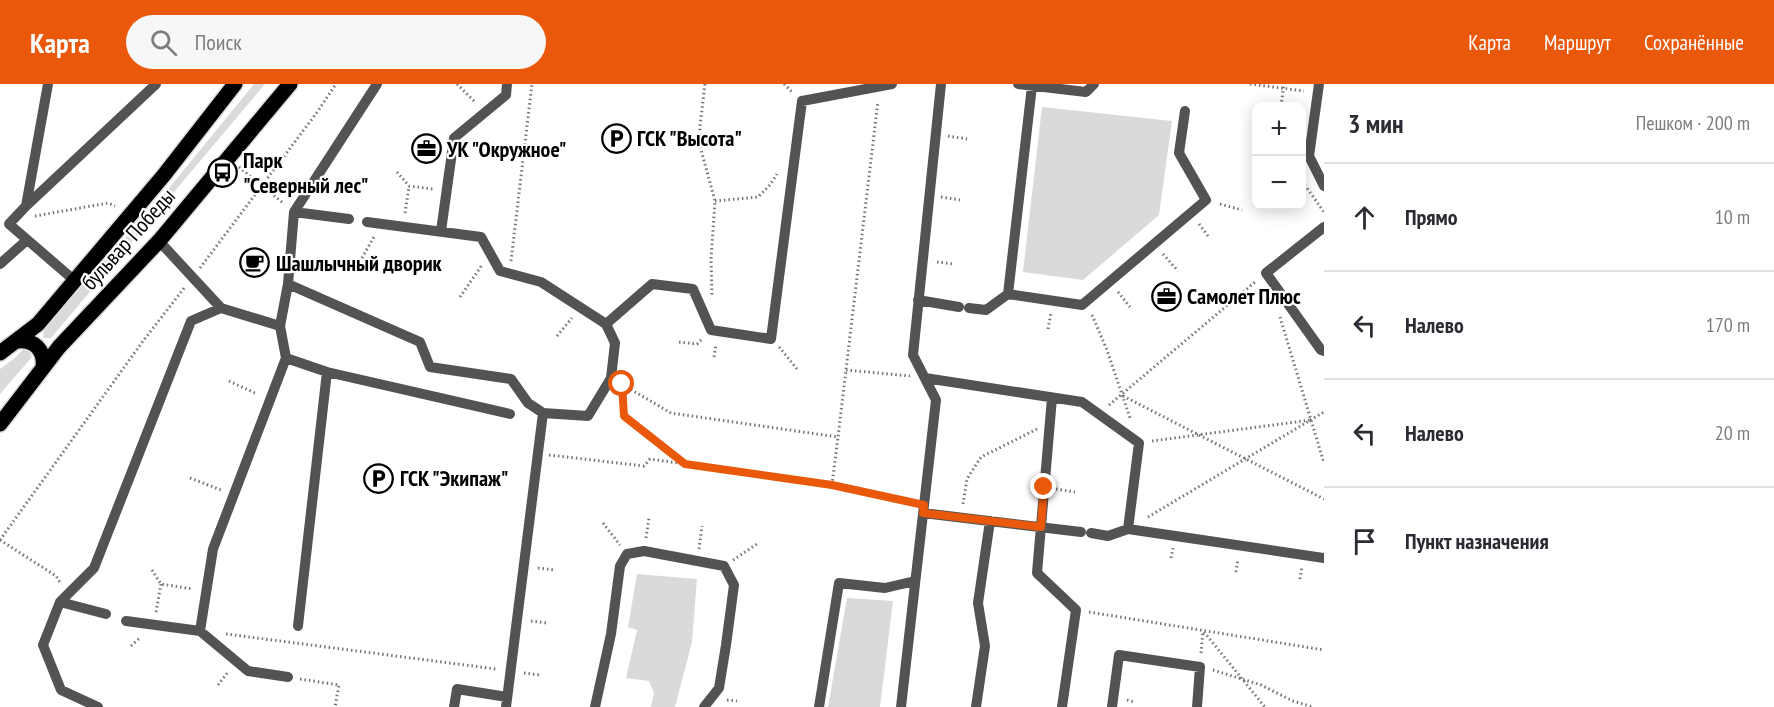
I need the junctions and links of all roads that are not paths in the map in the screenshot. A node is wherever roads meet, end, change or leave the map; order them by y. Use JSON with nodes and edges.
{"nodes":[{"id":1,"x":48,"y":84,"type":"edge"},
{"id":2,"x":153,"y":84,"type":"edge"},
{"id":3,"x":235,"y":84,"type":"edge"},
{"id":4,"x":290,"y":84,"type":"edge"},
{"id":5,"x":377,"y":84,"type":"edge"},
{"id":6,"x":507,"y":84,"type":"edge"},
{"id":7,"x":892,"y":84,"type":"edge"},
{"id":8,"x":941,"y":84,"type":"edge"},
{"id":9,"x":1018,"y":84,"type":"edge"},
{"id":10,"x":1094,"y":84,"type":"edge"},
{"id":11,"x":1032,"y":86,"type":"junction"},
{"id":12,"x":1318,"y":88,"type":"edge"},
{"id":13,"x":1185,"y":111,"type":"dead end"},
{"id":14,"x":1324,"y":186,"type":"edge"},
{"id":15,"x":26,"y":206,"type":"junction"},
{"id":16,"x":294,"y":212,"type":"junction"},
{"id":17,"x":349,"y":219,"type":"dead end"},
{"id":18,"x":367,"y":222,"type":"dead end"},
{"id":19,"x":7,"y":223,"type":"edge"},
{"id":20,"x":1324,"y":227,"type":"edge"},
{"id":21,"x":441,"y":231,"type":"junction"},
{"id":22,"x":27,"y":240,"type":"junction"},
{"id":23,"x":159,"y":242,"type":"junction"},
{"id":24,"x":0,"y":264,"type":"edge"},
{"id":25,"x":75,"y":280,"type":"junction"},
{"id":26,"x":288,"y":284,"type":"junction"},
{"id":27,"x":1008,"y":294,"type":"junction"},
{"id":28,"x":918,"y":300,"type":"junction"},
{"id":29,"x":221,"y":308,"type":"junction"},
{"id":30,"x":38,"y":324,"type":"junction"},
{"id":31,"x":606,"y":324,"type":"junction"},
{"id":32,"x":280,"y":326,"type":"junction"},
{"id":33,"x":17,"y":340,"type":"junction"},
{"id":34,"x":59,"y":347,"type":"junction"},
{"id":35,"x":1324,"y":351,"type":"edge"},
{"id":36,"x":0,"y":353,"type":"edge"},
{"id":37,"x":286,"y":358,"type":"junction"},
{"id":38,"x":43,"y":367,"type":"junction"},
{"id":39,"x":327,"y":372,"type":"junction"},
{"id":40,"x":925,"y":378,"type":"junction"},
{"id":41,"x":1052,"y":398,"type":"junction"},
{"id":42,"x":543,"y":413,"type":"junction"},
{"id":43,"x":510,"y":414,"type":"dead end"},
{"id":44,"x":0,"y":424,"type":"edge"},
{"id":45,"x":924,"y":509,"type":"junction"},
{"id":46,"x":990,"y":521,"type":"junction"},
{"id":47,"x":1041,"y":527,"type":"junction"},
{"id":48,"x":1128,"y":529,"type":"junction"},
{"id":49,"x":1324,"y":558,"type":"edge"},
{"id":50,"x":915,"y":581,"type":"junction"},
{"id":51,"x":60,"y":602,"type":"junction"},
{"id":52,"x":106,"y":614,"type":"dead end"},
{"id":53,"x":126,"y":621,"type":"dead end"},
{"id":54,"x":298,"y":626,"type":"dead end"},
{"id":55,"x":200,"y":631,"type":"junction"},
{"id":56,"x":288,"y":677,"type":"road end"},
{"id":57,"x":506,"y":702,"type":"edge"},
{"id":58,"x":98,"y":707,"type":"edge"},
{"id":59,"x":454,"y":707,"type":"edge"},
{"id":60,"x":595,"y":707,"type":"edge"},
{"id":61,"x":704,"y":707,"type":"edge"},
{"id":62,"x":819,"y":707,"type":"edge"},
{"id":63,"x":901,"y":707,"type":"edge"},
{"id":64,"x":976,"y":707,"type":"edge"},
{"id":65,"x":1062,"y":707,"type":"edge"},
{"id":66,"x":1112,"y":707,"type":"edge"},
{"id":67,"x":1197,"y":707,"type":"edge"}],
"edges":[{"from":1,"to":15,"type":"lane"},
{"from":2,"to":15,"type":"lane"},
{"from":3,"to":25,"type":"main road","name":"бульвар Победы"},
{"from":4,"to":23,"type":"main road","name":"бульвар Победы"},
{"from":5,"to":16,"type":"lane"},
{"from":6,"to":21,"type":"lane"},
{"from":7,"to":31,"type":"lane"},
{"from":8,"to":28,"type":"lane"},
{"from":9,"to":11,"type":"lane"},
{"from":10,"to":11,"type":"lane"},
{"from":11,"to":27,"type":"lane"},
{"from":12,"to":14,"type":"lane"},
{"from":13,"to":27,"type":"lane"},
{"from":15,"to":19,"type":"lane"},
{"from":16,"to":17,"type":"lane"},
{"from":16,"to":26,"type":"lane"},
{"from":18,"to":21,"type":"lane"},
{"from":19,"to":22,"type":"lane"},
{"from":20,"to":35,"type":"lane"},
{"from":21,"to":31,"type":"lane"},
{"from":22,"to":24,"type":"lane"},
{"from":22,"to":25,"type":"lane"},
{"from":23,"to":29,"type":"lane"},
{"from":23,"to":34,"type":"main road","name":"бульвар Победы"},
{"from":25,"to":30,"type":"main road","name":"бульвар Победы"},
{"from":26,"to":32,"type":"lane"},
{"from":26,"to":42,"type":"lane"},
{"from":27,"to":28,"type":"lane"},
{"from":28,"to":40,"type":"lane"},
{"from":29,"to":32,"type":"lane"},
{"from":29,"to":51,"type":"lane"},
{"from":30,"to":33,"type":"main road","name":"бульвар Победы"},
{"from":30,"to":34,"type":"main road"},
{"from":31,"to":42,"type":"lane"},
{"from":32,"to":37,"type":"lane"},
{"from":33,"to":36,"type":"main road","name":"бульвар Победы"},
{"from":33,"to":38,"type":"main road"},
{"from":34,"to":38,"type":"main road","name":"бульвар Победы"},
{"from":37,"to":39,"type":"lane"},
{"from":37,"to":55,"type":"lane"},
{"from":38,"to":44,"type":"main road","name":"бульвар Победы"},
{"from":39,"to":43,"type":"lane"},
{"from":39,"to":54,"type":"lane"},
{"from":40,"to":41,"type":"lane"},
{"from":40,"to":45,"type":"lane"},
{"from":41,"to":47,"type":"lane"},
{"from":41,"to":48,"type":"lane"},
{"from":42,"to":57,"type":"lane"},
{"from":45,"to":46,"type":"lane"},
{"from":45,"to":50,"type":"lane"},
{"from":46,"to":47,"type":"lane"},
{"from":46,"to":64,"type":"lane"},
{"from":47,"to":48,"type":"lane"},
{"from":47,"to":65,"type":"lane"},
{"from":48,"to":49,"type":"lane"},
{"from":50,"to":62,"type":"lane"},
{"from":50,"to":63,"type":"lane"},
{"from":51,"to":52,"type":"lane"},
{"from":51,"to":58,"type":"lane"},
{"from":53,"to":55,"type":"lane"},
{"from":55,"to":56,"type":"lane"},
{"from":57,"to":59,"type":"lane"},
{"from":60,"to":61,"type":"lane"},
{"from":66,"to":67,"type":"lane"}]}
